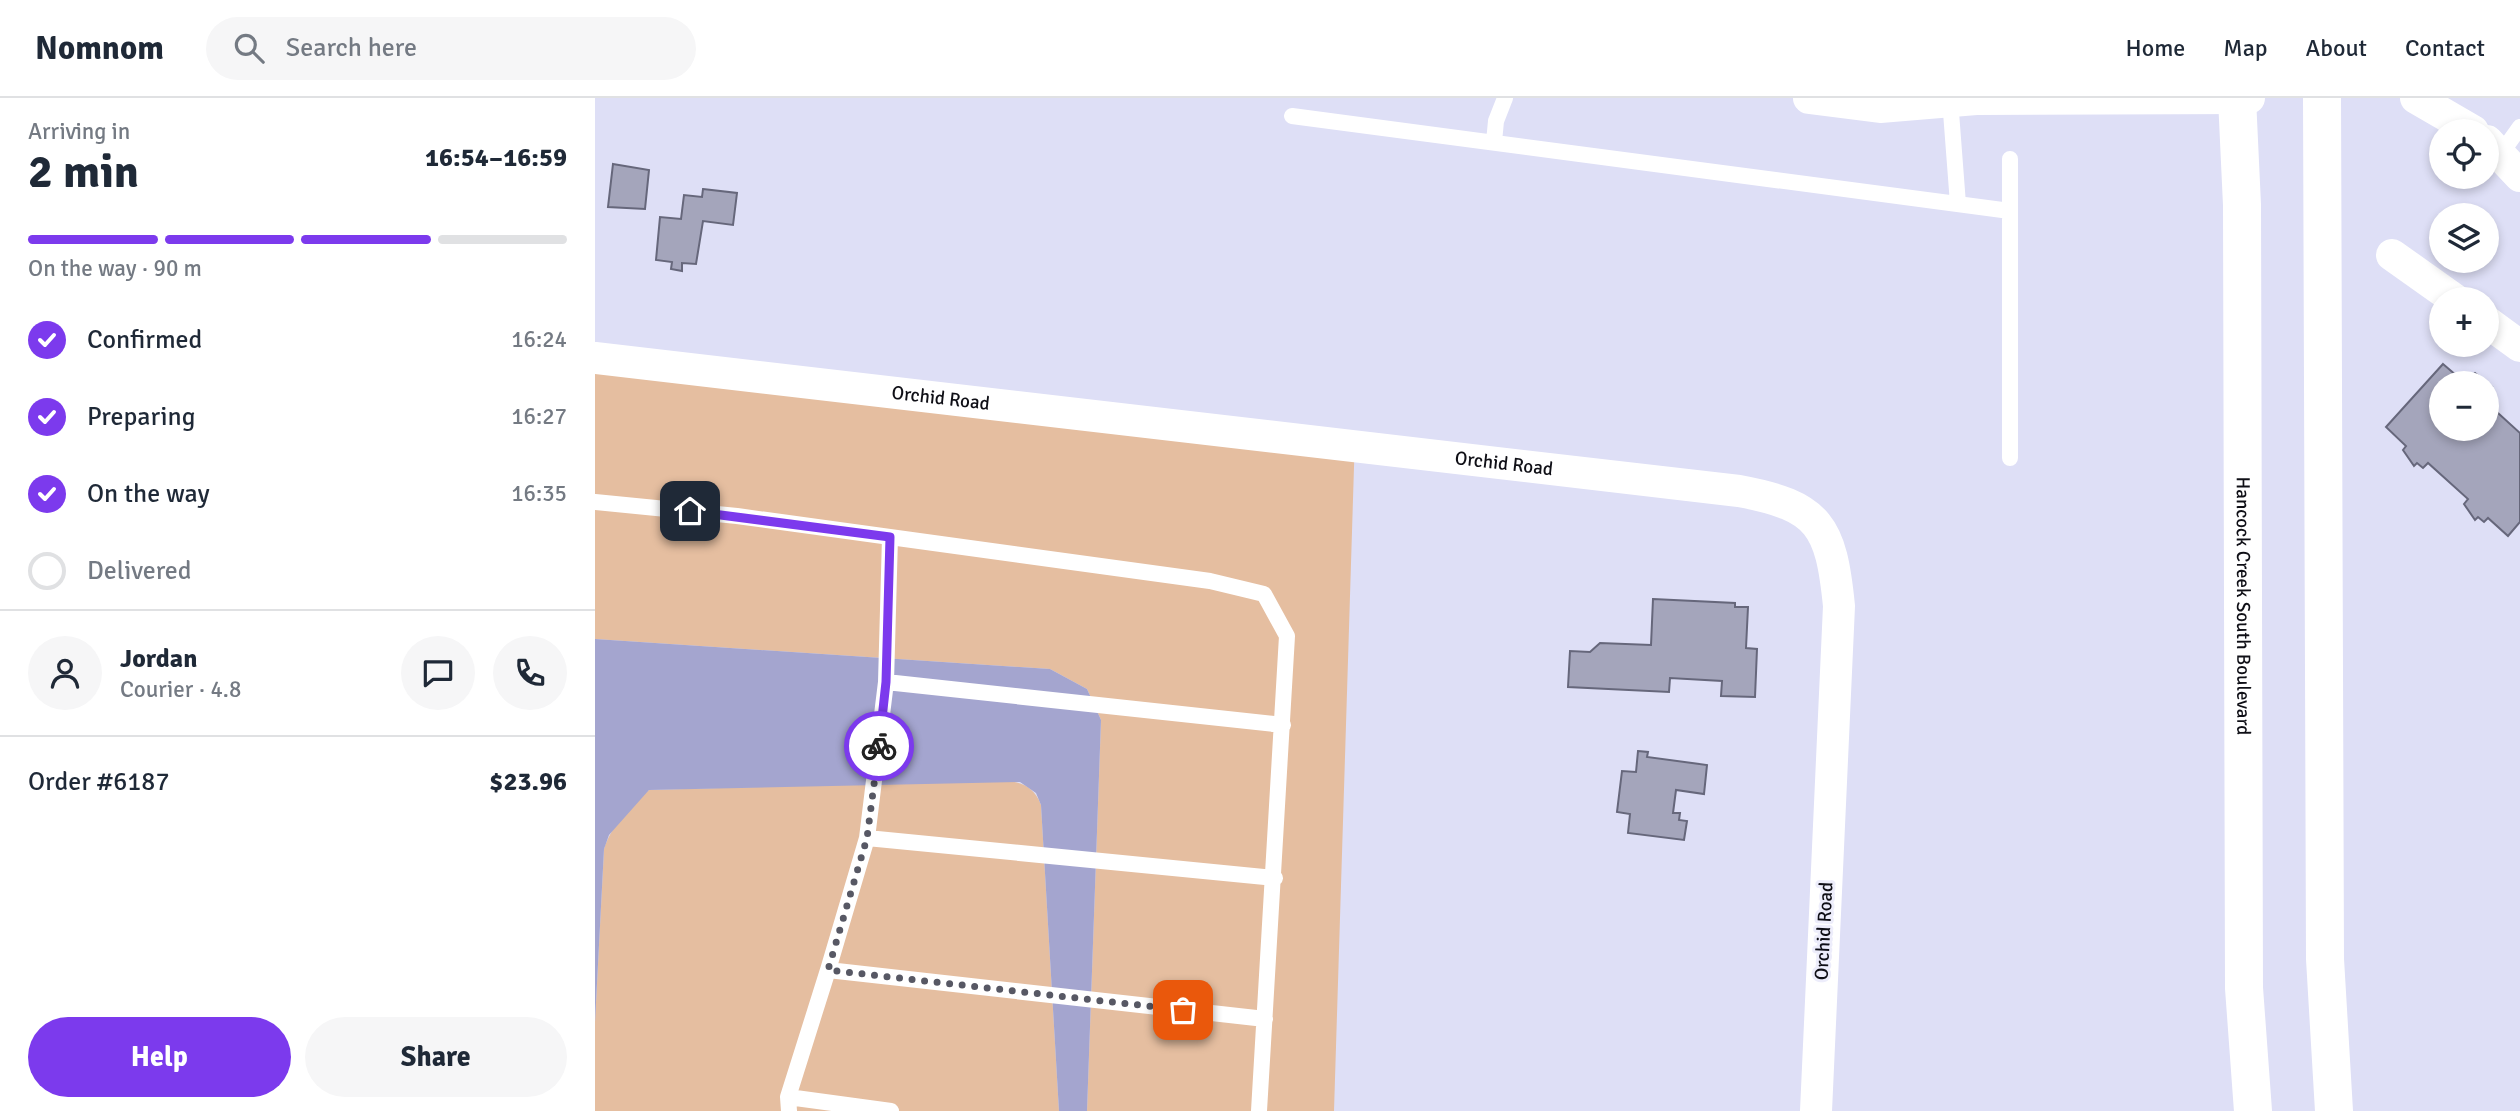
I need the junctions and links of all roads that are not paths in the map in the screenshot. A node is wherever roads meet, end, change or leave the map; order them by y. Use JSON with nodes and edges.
{"nodes":[{"id":1,"x":1505,"y":98,"type":"edge"},
{"id":2,"x":1809,"y":98,"type":"edge"},
{"id":3,"x":2322,"y":98,"type":"edge"},
{"id":4,"x":2416,"y":98,"type":"edge"},
{"id":5,"x":1967,"y":99,"type":"edge"},
{"id":6,"x":2053,"y":99,"type":"edge"},
{"id":7,"x":2241,"y":99,"type":"edge"},
{"id":8,"x":1292,"y":116,"type":"dead end"},
{"id":9,"x":2452,"y":119,"type":"edge"},
{"id":10,"x":2520,"y":127,"type":"edge"},
{"id":11,"x":1494,"y":142,"type":"junction"},
{"id":12,"x":2502,"y":157,"type":"edge"},
{"id":13,"x":2010,"y":159,"type":"dead end"},
{"id":14,"x":1958,"y":204,"type":"junction"},
{"id":15,"x":2010,"y":211,"type":"junction"},
{"id":16,"x":2392,"y":255,"type":"dead end"},
{"id":17,"x":2437,"y":287,"type":"edge"},
{"id":18,"x":2499,"y":331,"type":"edge"},
{"id":19,"x":2520,"y":346,"type":"edge"},
{"id":20,"x":595,"y":358,"type":"edge"},
{"id":21,"x":2010,"y":458,"type":"dead end"},
{"id":22,"x":595,"y":502,"type":"edge"},
{"id":23,"x":890,"y":537,"type":"junction"},
{"id":24,"x":886,"y":682,"type":"junction"},
{"id":25,"x":1283,"y":725,"type":"junction"},
{"id":26,"x":867,"y":838,"type":"junction"},
{"id":27,"x":1275,"y":878,"type":"junction"},
{"id":28,"x":828,"y":970,"type":"junction"},
{"id":29,"x":1265,"y":1019,"type":"junction"},
{"id":30,"x":789,"y":1104,"type":"edge"},
{"id":31,"x":891,"y":1111,"type":"edge"},
{"id":32,"x":1259,"y":1111,"type":"edge"},
{"id":33,"x":1816,"y":1111,"type":"edge"},
{"id":34,"x":2253,"y":1111,"type":"edge"},
{"id":35,"x":2334,"y":1111,"type":"edge"}],
"edges":[{"from":1,"to":11,"type":"lane"},
{"from":2,"to":5,"type":"street"},
{"from":3,"to":35,"type":"street"},
{"from":4,"to":9,"type":"street"},
{"from":5,"to":6,"type":"street"},
{"from":5,"to":14,"type":"lane"},
{"from":6,"to":7,"type":"street"},
{"from":7,"to":34,"type":"street","name":"Hancock Creek South Boulevard"},
{"from":8,"to":11,"type":"lane"},
{"from":10,"to":12,"type":"lane"},
{"from":11,"to":14,"type":"lane"},
{"from":13,"to":15,"type":"lane"},
{"from":14,"to":15,"type":"lane"},
{"from":15,"to":21,"type":"lane"},
{"from":16,"to":17,"type":"street"},
{"from":18,"to":19,"type":"street"},
{"from":20,"to":33,"type":"street","name":"Orchid Road"},
{"from":22,"to":23,"type":"lane"},
{"from":23,"to":24,"type":"lane"},
{"from":23,"to":25,"type":"lane"},
{"from":24,"to":25,"type":"lane"},
{"from":24,"to":26,"type":"lane"},
{"from":25,"to":27,"type":"lane"},
{"from":26,"to":27,"type":"lane"},
{"from":26,"to":28,"type":"lane"},
{"from":27,"to":29,"type":"lane"},
{"from":28,"to":29,"type":"lane"},
{"from":28,"to":30,"type":"lane"},
{"from":29,"to":32,"type":"lane"},
{"from":30,"to":31,"type":"lane"}]}
